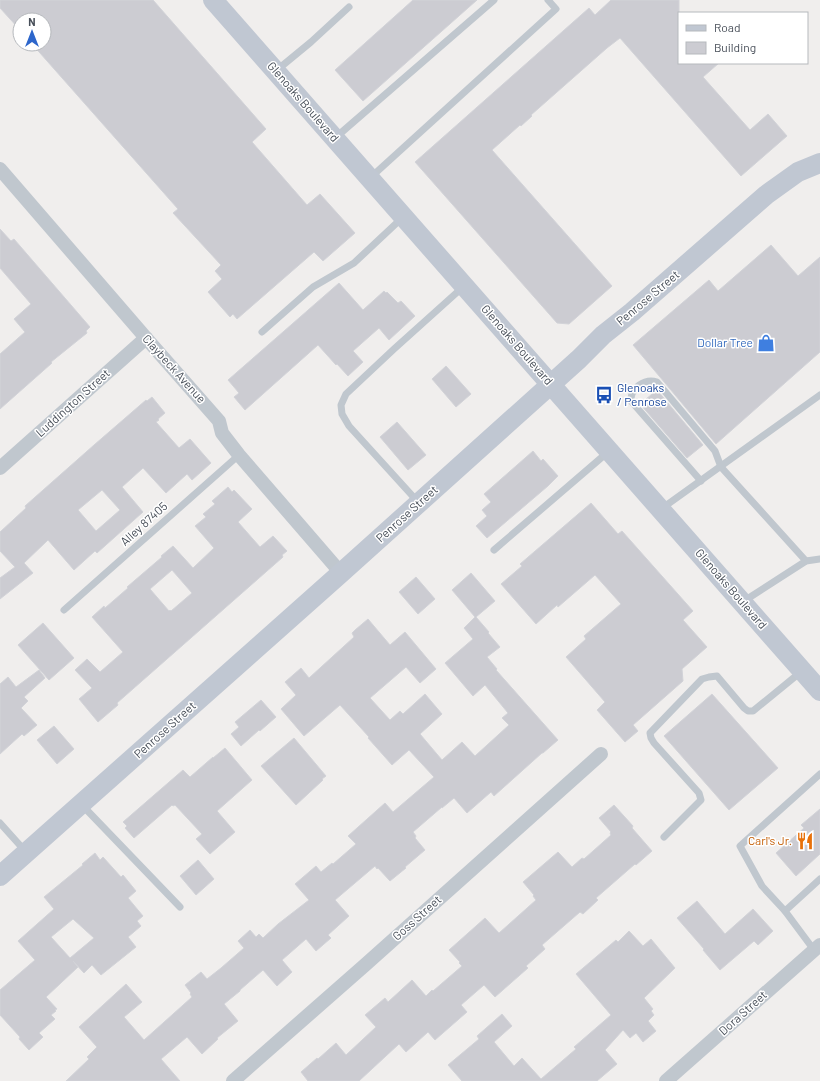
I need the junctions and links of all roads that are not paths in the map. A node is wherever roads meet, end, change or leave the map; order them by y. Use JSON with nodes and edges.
{"nodes":[{"id":1,"x":213,"y":0,"type":"edge"},
{"id":2,"x":494,"y":0,"type":"edge"},
{"id":3,"x":548,"y":0,"type":"edge"},
{"id":4,"x":349,"y":7,"type":"dead end"},
{"id":5,"x":276,"y":71,"type":"junction"},
{"id":6,"x":334,"y":138,"type":"junction"},
{"id":7,"x":820,"y":163,"type":"edge"},
{"id":8,"x":0,"y":169,"type":"edge"},
{"id":9,"x":370,"y":178,"type":"junction"},
{"id":10,"x":404,"y":217,"type":"junction"},
{"id":11,"x":464,"y":286,"type":"junction"},
{"id":12,"x":262,"y":332,"type":"dead end"},
{"id":13,"x":146,"y":338,"type":"junction"},
{"id":14,"x":550,"y":383,"type":"junction"},
{"id":15,"x":820,"y":395,"type":"edge"},
{"id":16,"x":609,"y":451,"type":"junction"},
{"id":17,"x":239,"y":455,"type":"junction"},
{"id":18,"x":721,"y":467,"type":"junction"},
{"id":19,"x":0,"y":468,"type":"edge"},
{"id":20,"x":701,"y":481,"type":"junction"},
{"id":21,"x":419,"y":503,"type":"junction"},
{"id":22,"x":661,"y":509,"type":"junction"},
{"id":23,"x":494,"y":550,"type":"dead end"},
{"id":24,"x":820,"y":559,"type":"edge"},
{"id":25,"x":806,"y":561,"type":"junction"},
{"id":26,"x":342,"y":573,"type":"junction"},
{"id":27,"x":742,"y":602,"type":"junction"},
{"id":28,"x":64,"y":610,"type":"dead end"},
{"id":29,"x":802,"y":671,"type":"junction"},
{"id":30,"x":820,"y":692,"type":"edge"},
{"id":31,"x":601,"y":754,"type":"dead end"},
{"id":32,"x":820,"y":775,"type":"edge"},
{"id":33,"x":81,"y":804,"type":"junction"},
{"id":34,"x":0,"y":823,"type":"edge"},
{"id":35,"x":664,"y":837,"type":"dead end"},
{"id":36,"x":26,"y":852,"type":"junction"},
{"id":37,"x":0,"y":876,"type":"edge"},
{"id":38,"x":820,"y":879,"type":"edge"},
{"id":39,"x":180,"y":907,"type":"dead end"},
{"id":40,"x":785,"y":911,"type":"junction"},
{"id":41,"x":817,"y":947,"type":"edge"},
{"id":42,"x":233,"y":1081,"type":"edge"},
{"id":43,"x":666,"y":1081,"type":"edge"}],
"edges":[{"from":1,"to":5,"type":"main road","name":"Glenoaks Boulevard"},
{"from":2,"to":6,"type":"lane"},
{"from":3,"to":9,"type":"lane"},
{"from":4,"to":5,"type":"lane"},
{"from":5,"to":6,"type":"main road","name":"Glenoaks Boulevard"},
{"from":6,"to":9,"type":"main road","name":"Glenoaks Boulevard"},
{"from":7,"to":14,"type":"main road","name":"Penrose Street"},
{"from":8,"to":13,"type":"street","name":"Claybeck Avenue"},
{"from":9,"to":10,"type":"main road","name":"Glenoaks Boulevard"},
{"from":10,"to":11,"type":"main road","name":"Glenoaks Boulevard"},
{"from":10,"to":12,"type":"lane"},
{"from":11,"to":14,"type":"main road","name":"Glenoaks Boulevard"},
{"from":11,"to":21,"type":"lane"},
{"from":13,"to":17,"type":"street","name":"Claybeck Avenue"},
{"from":13,"to":19,"type":"street","name":"Luddington Street"},
{"from":14,"to":16,"type":"main road","name":"Glenoaks Boulevard"},
{"from":14,"to":21,"type":"main road","name":"Penrose Street"},
{"from":15,"to":18,"type":"lane"},
{"from":16,"to":22,"type":"main road","name":"Glenoaks Boulevard"},
{"from":16,"to":23,"type":"lane"},
{"from":17,"to":26,"type":"street","name":"Claybeck Avenue"},
{"from":17,"to":28,"type":"lane","name":"Alley 87405"},
{"from":18,"to":20,"type":"lane"},
{"from":18,"to":20,"type":"lane"},
{"from":18,"to":25,"type":"lane"},
{"from":20,"to":22,"type":"lane"},
{"from":21,"to":26,"type":"main road","name":"Penrose Street"},
{"from":22,"to":27,"type":"main road","name":"Glenoaks Boulevard"},
{"from":24,"to":25,"type":"lane"},
{"from":25,"to":27,"type":"lane"},
{"from":26,"to":33,"type":"main road","name":"Penrose Street"},
{"from":27,"to":29,"type":"main road","name":"Glenoaks Boulevard"},
{"from":29,"to":30,"type":"main road","name":"Glenoaks Boulevard"},
{"from":29,"to":35,"type":"lane"},
{"from":31,"to":42,"type":"street","name":"Goss Street"},
{"from":32,"to":40,"type":"lane"},
{"from":33,"to":36,"type":"main road","name":"Penrose Street"},
{"from":33,"to":39,"type":"lane"},
{"from":34,"to":36,"type":"lane"},
{"from":36,"to":37,"type":"main road","name":"Penrose Street"},
{"from":38,"to":40,"type":"lane"},
{"from":40,"to":41,"type":"lane"},
{"from":41,"to":43,"type":"street","name":"Dora Street"}]}
